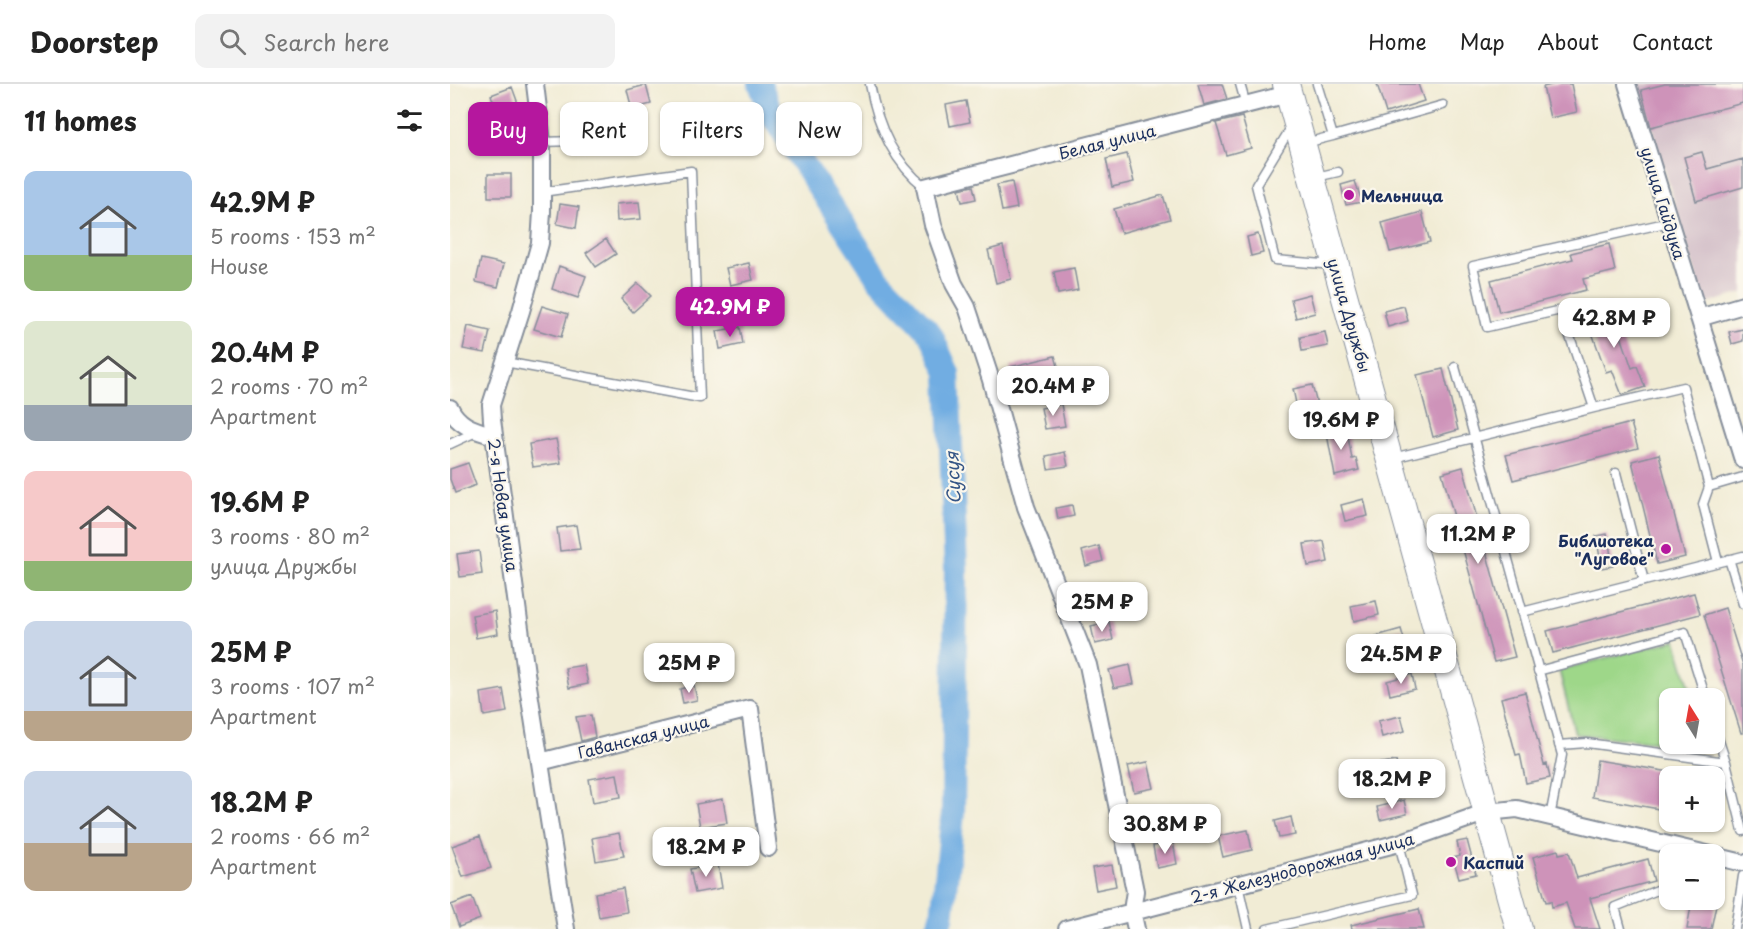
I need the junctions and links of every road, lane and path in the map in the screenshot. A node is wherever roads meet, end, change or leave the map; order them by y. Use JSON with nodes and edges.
{"nodes":[{"id":1,"x":535,"y":84,"type":"edge"},
{"id":2,"x":870,"y":84,"type":"edge"},
{"id":3,"x":1240,"y":84,"type":"edge"},
{"id":4,"x":1317,"y":84,"type":"edge"},
{"id":5,"x":1627,"y":84,"type":"edge"},
{"id":6,"x":1287,"y":89,"type":"edge"},
{"id":7,"x":537,"y":102,"type":"edge"},
{"id":8,"x":1246,"y":105,"type":"junction"},
{"id":9,"x":1443,"y":105,"type":"dead end"},
{"id":10,"x":1299,"y":132,"type":"junction"},
{"id":11,"x":1333,"y":136,"type":"junction"},
{"id":12,"x":542,"y":156,"type":"edge"},
{"id":13,"x":1338,"y":172,"type":"dead end"},
{"id":14,"x":1313,"y":178,"type":"junction"},
{"id":15,"x":925,"y":187,"type":"junction"},
{"id":16,"x":542,"y":192,"type":"junction"},
{"id":17,"x":1670,"y":222,"type":"junction"},
{"id":18,"x":1336,"y":266,"type":"junction"},
{"id":19,"x":1743,"y":305,"type":"edge"},
{"id":20,"x":1699,"y":318,"type":"junction"},
{"id":21,"x":505,"y":362,"type":"junction"},
{"id":22,"x":1455,"y":367,"type":"dead end"},
{"id":23,"x":450,"y":408,"type":"edge"},
{"id":24,"x":1594,"y":408,"type":"junction"},
{"id":25,"x":486,"y":434,"type":"junction"},
{"id":26,"x":1474,"y":438,"type":"junction"},
{"id":27,"x":450,"y":444,"type":"edge"},
{"id":28,"x":1390,"y":459,"type":"junction"},
{"id":29,"x":1743,"y":460,"type":"edge"},
{"id":30,"x":1616,"y":473,"type":"dead end"},
{"id":31,"x":1743,"y":477,"type":"edge"},
{"id":32,"x":1709,"y":487,"type":"junction"},
{"id":33,"x":1743,"y":556,"type":"edge"},
{"id":34,"x":1729,"y":560,"type":"junction"},
{"id":35,"x":1718,"y":562,"type":"junction"},
{"id":36,"x":1644,"y":581,"type":"junction"},
{"id":37,"x":1743,"y":604,"type":"edge"},
{"id":38,"x":1522,"y":612,"type":"junction"},
{"id":39,"x":1538,"y":671,"type":"junction"},
{"id":40,"x":1703,"y":688,"type":"edge"},
{"id":41,"x":1559,"y":745,"type":"junction"},
{"id":42,"x":1723,"y":754,"type":"edge"},
{"id":43,"x":540,"y":762,"type":"junction"},
{"id":44,"x":1726,"y":762,"type":"junction"},
{"id":45,"x":1487,"y":812,"type":"junction"},
{"id":46,"x":1550,"y":817,"type":"junction"},
{"id":47,"x":1742,"y":827,"type":"edge"},
{"id":48,"x":1399,"y":843,"type":"junction"},
{"id":49,"x":1659,"y":846,"type":"edge"},
{"id":50,"x":768,"y":848,"type":"dead end"},
{"id":51,"x":1725,"y":858,"type":"edge"},
{"id":52,"x":1743,"y":863,"type":"edge"},
{"id":53,"x":1743,"y":876,"type":"edge"},
{"id":54,"x":1238,"y":885,"type":"junction"},
{"id":55,"x":1659,"y":889,"type":"edge"},
{"id":56,"x":1132,"y":911,"type":"junction"},
{"id":57,"x":566,"y":929,"type":"edge"},
{"id":58,"x":1067,"y":929,"type":"edge"},
{"id":59,"x":1137,"y":929,"type":"edge"},
{"id":60,"x":1248,"y":929,"type":"edge"},
{"id":61,"x":1267,"y":929,"type":"edge"},
{"id":62,"x":1519,"y":929,"type":"edge"},
{"id":63,"x":1621,"y":929,"type":"edge"},
{"id":64,"x":1735,"y":929,"type":"edge"}],
"edges":[{"from":1,"to":7,"type":"street","name":"2-я Новая улица"},
{"from":2,"to":15,"type":"lane"},
{"from":3,"to":8,"type":"lane"},
{"from":4,"to":11,"type":"lane"},
{"from":5,"to":17,"type":"street","name":"улица Гайдука"},
{"from":6,"to":8,"type":"street","name":"Белая улица"},
{"from":6,"to":10,"type":"main road","name":"улица Дружбы"},
{"from":8,"to":15,"type":"street","name":"Белая улица"},
{"from":9,"to":11,"type":"lane"},
{"from":10,"to":11,"type":"lane"},
{"from":10,"to":14,"type":"main road","name":"улица Дружбы"},
{"from":10,"to":18,"type":"lane"},
{"from":12,"to":16,"type":"street","name":"2-я Новая улица"},
{"from":13,"to":14,"type":"lane"},
{"from":14,"to":18,"type":"main road","name":"улица Дружбы"},
{"from":15,"to":56,"type":"street"},
{"from":16,"to":21,"type":"street","name":"2-я Новая улица"},
{"from":16,"to":21,"type":"lane"},
{"from":17,"to":20,"type":"street","name":"улица Гайдука"},
{"from":17,"to":24,"type":"lane"},
{"from":18,"to":28,"type":"main road","name":"улица Дружбы"},
{"from":19,"to":20,"type":"street"},
{"from":20,"to":29,"type":"street","name":"улица Гайдука"},
{"from":21,"to":25,"type":"street","name":"2-я Новая улица"},
{"from":22,"to":26,"type":"lane"},
{"from":23,"to":25,"type":"street"},
{"from":24,"to":26,"type":"lane"},
{"from":24,"to":32,"type":"lane"},
{"from":25,"to":27,"type":"lane"},
{"from":25,"to":43,"type":"street","name":"2-я Новая улица"},
{"from":26,"to":28,"type":"lane"},
{"from":26,"to":38,"type":"lane"},
{"from":28,"to":45,"type":"main road","name":"улица Дружбы"},
{"from":30,"to":36,"type":"lane"},
{"from":31,"to":32,"type":"lane"},
{"from":32,"to":35,"type":"lane"},
{"from":33,"to":34,"type":"lane"},
{"from":34,"to":35,"type":"lane"},
{"from":34,"to":37,"type":"lane"},
{"from":35,"to":36,"type":"lane"},
{"from":36,"to":38,"type":"lane"},
{"from":38,"to":39,"type":"lane"},
{"from":39,"to":40,"type":"lane"},
{"from":39,"to":41,"type":"lane"},
{"from":41,"to":44,"type":"lane"},
{"from":41,"to":46,"type":"lane"},
{"from":42,"to":44,"type":"lane"},
{"from":43,"to":50,"type":"street","name":"Гаванская улица"},
{"from":43,"to":57,"type":"street","name":"2-я Новая улица"},
{"from":44,"to":47,"type":"lane"},
{"from":45,"to":46,"type":"street","name":"2-я Железнодорожная улица"},
{"from":45,"to":48,"type":"street","name":"2-я Железнодорожная улица"},
{"from":45,"to":62,"type":"main road","name":"улица Дружбы"},
{"from":46,"to":49,"type":"street","name":"2-я Железнодорожная улица"},
{"from":48,"to":54,"type":"street","name":"2-я Железнодорожная улица"},
{"from":48,"to":61,"type":"lane"},
{"from":51,"to":52,"type":"street","name":"2-я Железнодорожная улица"},
{"from":53,"to":64,"type":"lane"},
{"from":54,"to":56,"type":"street","name":"2-я Железнодорожная улица"},
{"from":54,"to":60,"type":"lane"},
{"from":55,"to":63,"type":"lane"},
{"from":56,"to":58,"type":"street","name":"2-я Железнодорожная улица"},
{"from":56,"to":59,"type":"street"}]}
